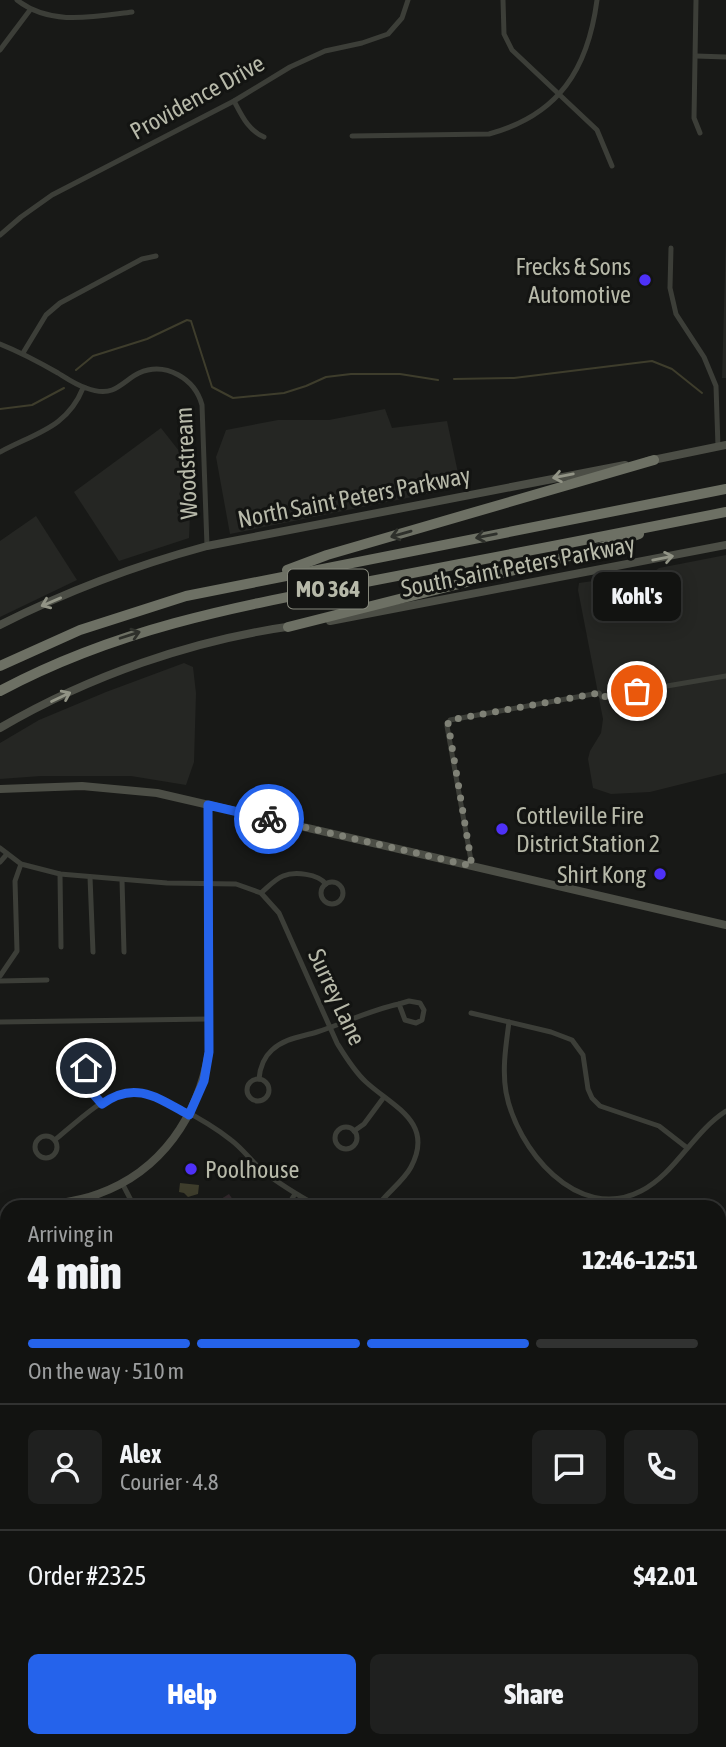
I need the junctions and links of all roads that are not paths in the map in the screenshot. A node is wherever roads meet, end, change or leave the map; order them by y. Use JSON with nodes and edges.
{"nodes":[{"id":1,"x":17,"y":0,"type":"edge"},
{"id":2,"x":408,"y":0,"type":"edge"},
{"id":3,"x":503,"y":0,"type":"edge"},
{"id":4,"x":597,"y":0,"type":"edge"},
{"id":5,"x":696,"y":0,"type":"edge"},
{"id":6,"x":30,"y":10,"type":"junction"},
{"id":7,"x":132,"y":12,"type":"dead end"},
{"id":8,"x":0,"y":50,"type":"edge"},
{"id":9,"x":696,"y":56,"type":"junction"},
{"id":10,"x":726,"y":57,"type":"edge"},
{"id":11,"x":559,"y":93,"type":"junction"},
{"id":12,"x":233,"y":101,"type":"junction"},
{"id":13,"x":700,"y":133,"type":"dead end"},
{"id":14,"x":352,"y":136,"type":"dead end"},
{"id":15,"x":264,"y":137,"type":"dead end"},
{"id":16,"x":612,"y":166,"type":"dead end"},
{"id":17,"x":0,"y":235,"type":"edge"},
{"id":18,"x":671,"y":248,"type":"dead end"},
{"id":19,"x":156,"y":256,"type":"dead end"},
{"id":20,"x":0,"y":344,"type":"edge"},
{"id":21,"x":23,"y":353,"type":"junction"},
{"id":22,"x":83,"y":388,"type":"junction"},
{"id":23,"x":722,"y":446,"type":"edge"},
{"id":24,"x":0,"y":452,"type":"edge"},
{"id":25,"x":654,"y":460,"type":"junction"},
{"id":26,"x":726,"y":489,"type":"edge"},
{"id":27,"x":726,"y":512,"type":"edge"},
{"id":28,"x":667,"y":524,"type":"junction"},
{"id":29,"x":726,"y":545,"type":"edge"},
{"id":30,"x":207,"y":546,"type":"junction"},
{"id":31,"x":260,"y":580,"type":"junction"},
{"id":32,"x":0,"y":625,"type":"edge"},
{"id":33,"x":288,"y":627,"type":"junction"},
{"id":34,"x":0,"y":666,"type":"edge"},
{"id":35,"x":726,"y":676,"type":"edge"},
{"id":36,"x":0,"y":691,"type":"edge"},
{"id":37,"x":0,"y":728,"type":"edge"},
{"id":38,"x":0,"y":789,"type":"edge"},
{"id":39,"x":208,"y":805,"type":"junction"},
{"id":40,"x":0,"y":848,"type":"edge"},
{"id":41,"x":7,"y":854,"type":"junction"},
{"id":42,"x":0,"y":862,"type":"edge"},
{"id":43,"x":21,"y":864,"type":"junction"},
{"id":44,"x":472,"y":866,"type":"junction"},
{"id":45,"x":60,"y":874,"type":"junction"},
{"id":46,"x":90,"y":877,"type":"junction"},
{"id":47,"x":122,"y":880,"type":"junction"},
{"id":48,"x":207,"y":884,"type":"junction"},
{"id":49,"x":326,"y":884,"type":"junction"},
{"id":50,"x":261,"y":893,"type":"junction"},
{"id":51,"x":726,"y":925,"type":"edge"},
{"id":52,"x":61,"y":947,"type":"dead end"},
{"id":53,"x":93,"y":952,"type":"dead end"},
{"id":54,"x":124,"y":952,"type":"dead end"},
{"id":55,"x":0,"y":976,"type":"edge"},
{"id":56,"x":47,"y":980,"type":"dead end"},
{"id":57,"x":0,"y":981,"type":"edge"},
{"id":58,"x":399,"y":1004,"type":"junction"},
{"id":59,"x":471,"y":1013,"type":"dead end"},
{"id":60,"x":209,"y":1019,"type":"junction"},
{"id":61,"x":0,"y":1022,"type":"edge"},
{"id":62,"x":509,"y":1022,"type":"junction"},
{"id":63,"x":330,"y":1027,"type":"junction"},
{"id":64,"x":259,"y":1079,"type":"junction"},
{"id":65,"x":82,"y":1081,"type":"junction"},
{"id":66,"x":384,"y":1097,"type":"junction"},
{"id":67,"x":102,"y":1104,"type":"junction"},
{"id":68,"x":726,"y":1111,"type":"edge"},
{"id":69,"x":189,"y":1115,"type":"junction"},
{"id":70,"x":354,"y":1131,"type":"junction"},
{"id":71,"x":55,"y":1140,"type":"junction"},
{"id":72,"x":686,"y":1147,"type":"junction"},
{"id":73,"x":122,"y":1183,"type":"junction"},
{"id":74,"x":295,"y":1194,"type":"junction"},
{"id":75,"x":72,"y":1200,"type":"edge"},
{"id":76,"x":131,"y":1200,"type":"edge"},
{"id":77,"x":291,"y":1200,"type":"edge"},
{"id":78,"x":306,"y":1200,"type":"edge"},
{"id":79,"x":381,"y":1200,"type":"edge"}],
"edges":[{"from":1,"to":6,"type":"street"},
{"from":2,"to":12,"type":"street","name":"Providence Drive"},
{"from":3,"to":11,"type":"street"},
{"from":4,"to":11,"type":"street"},
{"from":5,"to":9,"type":"street"},
{"from":6,"to":7,"type":"street"},
{"from":6,"to":8,"type":"street"},
{"from":9,"to":10,"type":"street"},
{"from":9,"to":13,"type":"street"},
{"from":11,"to":14,"type":"street"},
{"from":11,"to":16,"type":"street"},
{"from":12,"to":15,"type":"street"},
{"from":12,"to":17,"type":"street","name":"Providence Drive"},
{"from":18,"to":23,"type":"street"},
{"from":19,"to":21,"type":"street"},
{"from":20,"to":21,"type":"street"},
{"from":21,"to":22,"type":"street"},
{"from":22,"to":24,"type":"street"},
{"from":22,"to":30,"type":"street","name":"Woodstream"},
{"from":23,"to":25,"type":"main road","name":"North Saint Peters Parkway"},
{"from":25,"to":30,"type":"main road","name":"North Saint Peters Parkway","one_way":true},
{"from":25,"to":31,"type":"highway","one_way":true},
{"from":26,"to":31,"type":"highway","number":"MO 364","one_way":true},
{"from":27,"to":28,"type":"highway","number":"MO 364"},
{"from":28,"to":33,"type":"highway"},
{"from":36,"to":28,"type":"highway","number":"MO 364","one_way":true},
{"from":33,"to":29,"type":"main road","name":"South Saint Peters Parkway","one_way":true},
{"from":30,"to":32,"type":"main road","name":"North Saint Peters Parkway","one_way":true},
{"from":31,"to":34,"type":"highway","number":"MO 364"},
{"from":37,"to":33,"type":"main road","name":"South Saint Peters Parkway","one_way":true},
{"from":35,"to":44,"type":"street"},
{"from":38,"to":39,"type":"main road"},
{"from":39,"to":44,"type":"main road"},
{"from":39,"to":48,"type":"main road"},
{"from":40,"to":41,"type":"street"},
{"from":41,"to":42,"type":"street"},
{"from":41,"to":43,"type":"street"},
{"from":43,"to":45,"type":"street"},
{"from":43,"to":55,"type":"street"},
{"from":44,"to":51,"type":"main road"},
{"from":45,"to":46,"type":"street"},
{"from":45,"to":52,"type":"street"},
{"from":46,"to":47,"type":"street"},
{"from":46,"to":53,"type":"street"},
{"from":47,"to":48,"type":"street"},
{"from":47,"to":54,"type":"street"},
{"from":48,"to":50,"type":"street"},
{"from":48,"to":60,"type":"main road"},
{"from":49,"to":49,"type":"street"},
{"from":49,"to":50,"type":"street"},
{"from":50,"to":63,"type":"street","name":"Surrey Lane"},
{"from":56,"to":57,"type":"street"},
{"from":58,"to":58,"type":"street"},
{"from":58,"to":63,"type":"street"},
{"from":59,"to":62,"type":"street"},
{"from":60,"to":61,"type":"street"},
{"from":60,"to":69,"type":"main road"},
{"from":62,"to":72,"type":"street"},
{"from":62,"to":72,"type":"street"},
{"from":63,"to":64,"type":"street"},
{"from":63,"to":66,"type":"street","name":"Surrey Lane"},
{"from":64,"to":64,"type":"street"},
{"from":65,"to":65,"type":"street"},
{"from":65,"to":67,"type":"street"},
{"from":66,"to":70,"type":"street"},
{"from":66,"to":79,"type":"street","name":"Surrey Lane"},
{"from":67,"to":69,"type":"street"},
{"from":67,"to":71,"type":"street"},
{"from":68,"to":72,"type":"street"},
{"from":69,"to":73,"type":"main road"},
{"from":69,"to":74,"type":"street"},
{"from":70,"to":70,"type":"street"},
{"from":71,"to":71,"type":"street"},
{"from":73,"to":75,"type":"main road"},
{"from":73,"to":76,"type":"street"},
{"from":74,"to":77,"type":"street"},
{"from":74,"to":78,"type":"street"}]}
